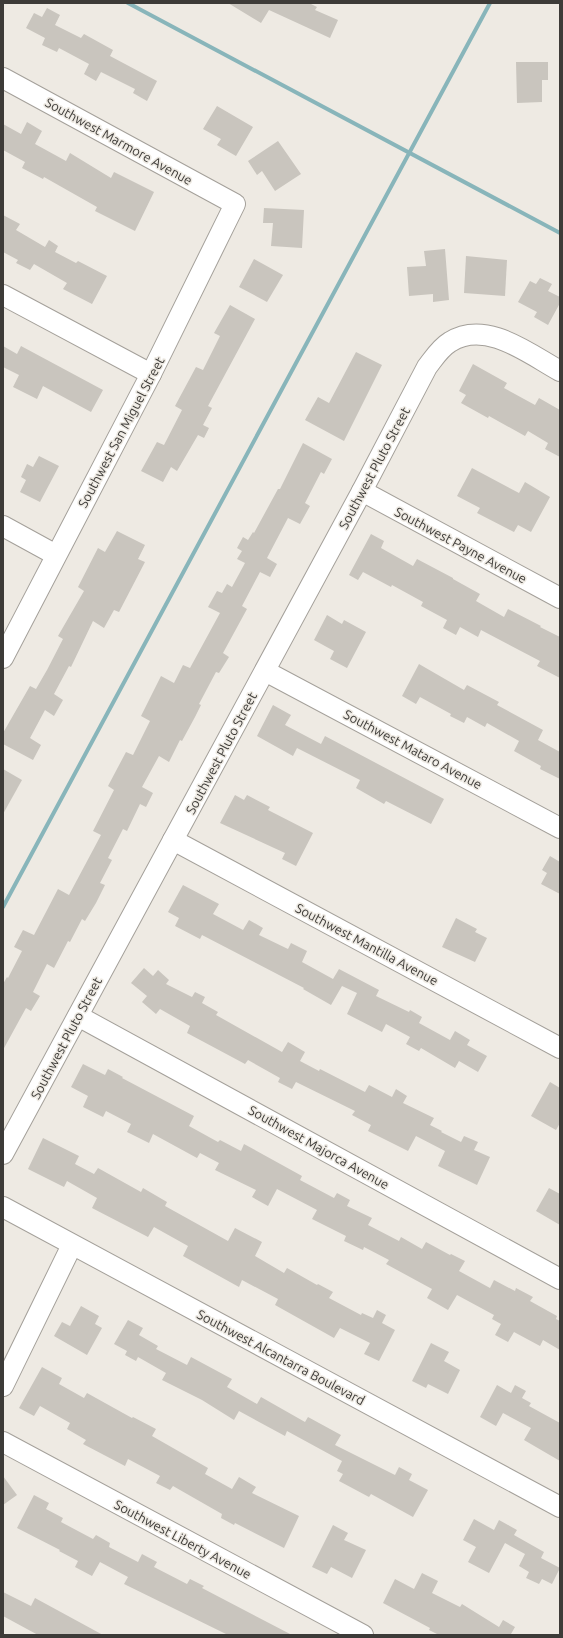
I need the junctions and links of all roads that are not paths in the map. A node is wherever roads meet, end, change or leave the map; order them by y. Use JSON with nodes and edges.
{"nodes":[{"id":1,"x":3,"y":78,"type":"edge"},
{"id":2,"x":235,"y":204,"type":"joint"},
{"id":3,"x":3,"y":295,"type":"edge"},
{"id":4,"x":560,"y":371,"type":"edge"},
{"id":5,"x":151,"y":374,"type":"junction"},
{"id":6,"x":362,"y":491,"type":"junction"},
{"id":7,"x":3,"y":526,"type":"edge"},
{"id":8,"x":56,"y":555,"type":"junction"},
{"id":9,"x":560,"y":598,"type":"edge"},
{"id":10,"x":3,"y":658,"type":"edge"},
{"id":11,"x":265,"y":671,"type":"junction"},
{"id":12,"x":560,"y":828,"type":"edge"},
{"id":13,"x":173,"y":840,"type":"junction"},
{"id":14,"x":78,"y":1016,"type":"junction"},
{"id":15,"x":560,"y":1048,"type":"edge"},
{"id":16,"x":3,"y":1154,"type":"edge"},
{"id":17,"x":3,"y":1207,"type":"edge"},
{"id":18,"x":72,"y":1245,"type":"junction"},
{"id":19,"x":560,"y":1279,"type":"edge"},
{"id":20,"x":3,"y":1386,"type":"edge"},
{"id":21,"x":3,"y":1442,"type":"edge"},
{"id":22,"x":560,"y":1507,"type":"edge"},
{"id":23,"x":362,"y":1635,"type":"edge"}],
"edges":[{"from":1,"to":2,"type":"street","name":"Southwest Marmore Avenue"},
{"from":2,"to":5,"type":"street","name":"Southwest San Miguel Street"},
{"from":3,"to":5,"type":"street"},
{"from":4,"to":6,"type":"street","name":"Southwest Pluto Street"},
{"from":5,"to":8,"type":"street","name":"Southwest San Miguel Street"},
{"from":6,"to":9,"type":"street","name":"Southwest Payne Avenue"},
{"from":6,"to":11,"type":"street","name":"Southwest Pluto Street"},
{"from":7,"to":8,"type":"street"},
{"from":8,"to":10,"type":"street","name":"Southwest San Miguel Street"},
{"from":11,"to":12,"type":"street","name":"Southwest Mataro Avenue"},
{"from":11,"to":13,"type":"street","name":"Southwest Pluto Street"},
{"from":13,"to":14,"type":"street","name":"Southwest Pluto Street"},
{"from":13,"to":15,"type":"street","name":"Southwest Mantilla Avenue"},
{"from":14,"to":16,"type":"street","name":"Southwest Pluto Street"},
{"from":14,"to":19,"type":"street","name":"Southwest Majorca Avenue"},
{"from":17,"to":18,"type":"street","name":"Southwest Alcantarra Boulevard"},
{"from":18,"to":20,"type":"street"},
{"from":18,"to":22,"type":"street","name":"Southwest Alcantarra Boulevard"},
{"from":21,"to":23,"type":"street","name":"Southwest Liberty Avenue"}]}
